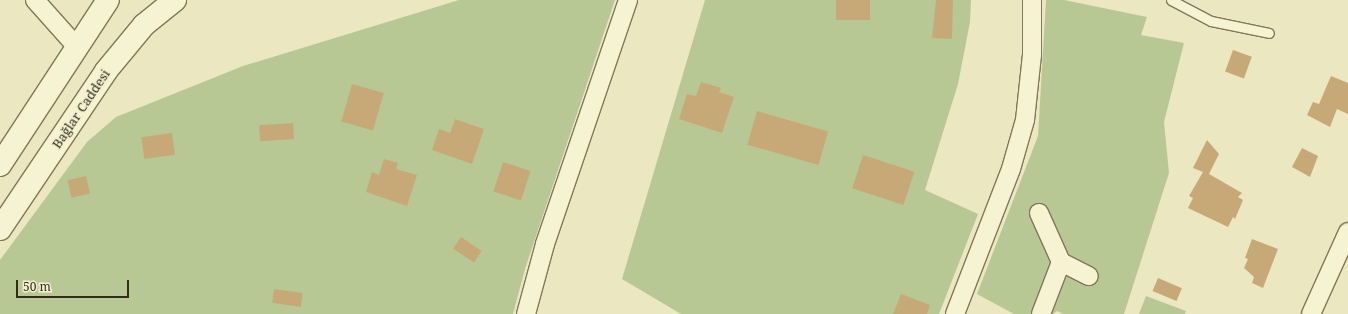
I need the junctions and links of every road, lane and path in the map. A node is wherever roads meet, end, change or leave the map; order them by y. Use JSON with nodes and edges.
{"nodes":[{"id":1,"x":35,"y":0,"type":"edge"},
{"id":2,"x":108,"y":0,"type":"edge"},
{"id":3,"x":175,"y":0,"type":"edge"},
{"id":4,"x":628,"y":0,"type":"edge"},
{"id":5,"x":1032,"y":0,"type":"edge"},
{"id":6,"x":1171,"y":0,"type":"edge"},
{"id":7,"x":1269,"y":33,"type":"dead end"},
{"id":8,"x":76,"y":46,"type":"junction"},
{"id":9,"x":0,"y":165,"type":"edge"},
{"id":10,"x":1039,"y":213,"type":"dead end"},
{"id":11,"x":0,"y":229,"type":"edge"},
{"id":12,"x":1348,"y":232,"type":"edge"},
{"id":13,"x":1061,"y":262,"type":"junction"},
{"id":14,"x":1089,"y":276,"type":"dead end"},
{"id":15,"x":526,"y":314,"type":"edge"},
{"id":16,"x":955,"y":314,"type":"edge"},
{"id":17,"x":1041,"y":314,"type":"edge"},
{"id":18,"x":1311,"y":314,"type":"edge"}],
"edges":[{"from":1,"to":8,"type":"street"},
{"from":2,"to":8,"type":"main road"},
{"from":3,"to":11,"type":"main road","name":"Bağlar Caddesi"},
{"from":4,"to":15,"type":"street"},
{"from":5,"to":16,"type":"street"},
{"from":6,"to":7,"type":"lane"},
{"from":8,"to":9,"type":"main road"},
{"from":10,"to":13,"type":"street"},
{"from":12,"to":18,"type":"street"},
{"from":13,"to":14,"type":"street"},
{"from":13,"to":17,"type":"street"}]}
